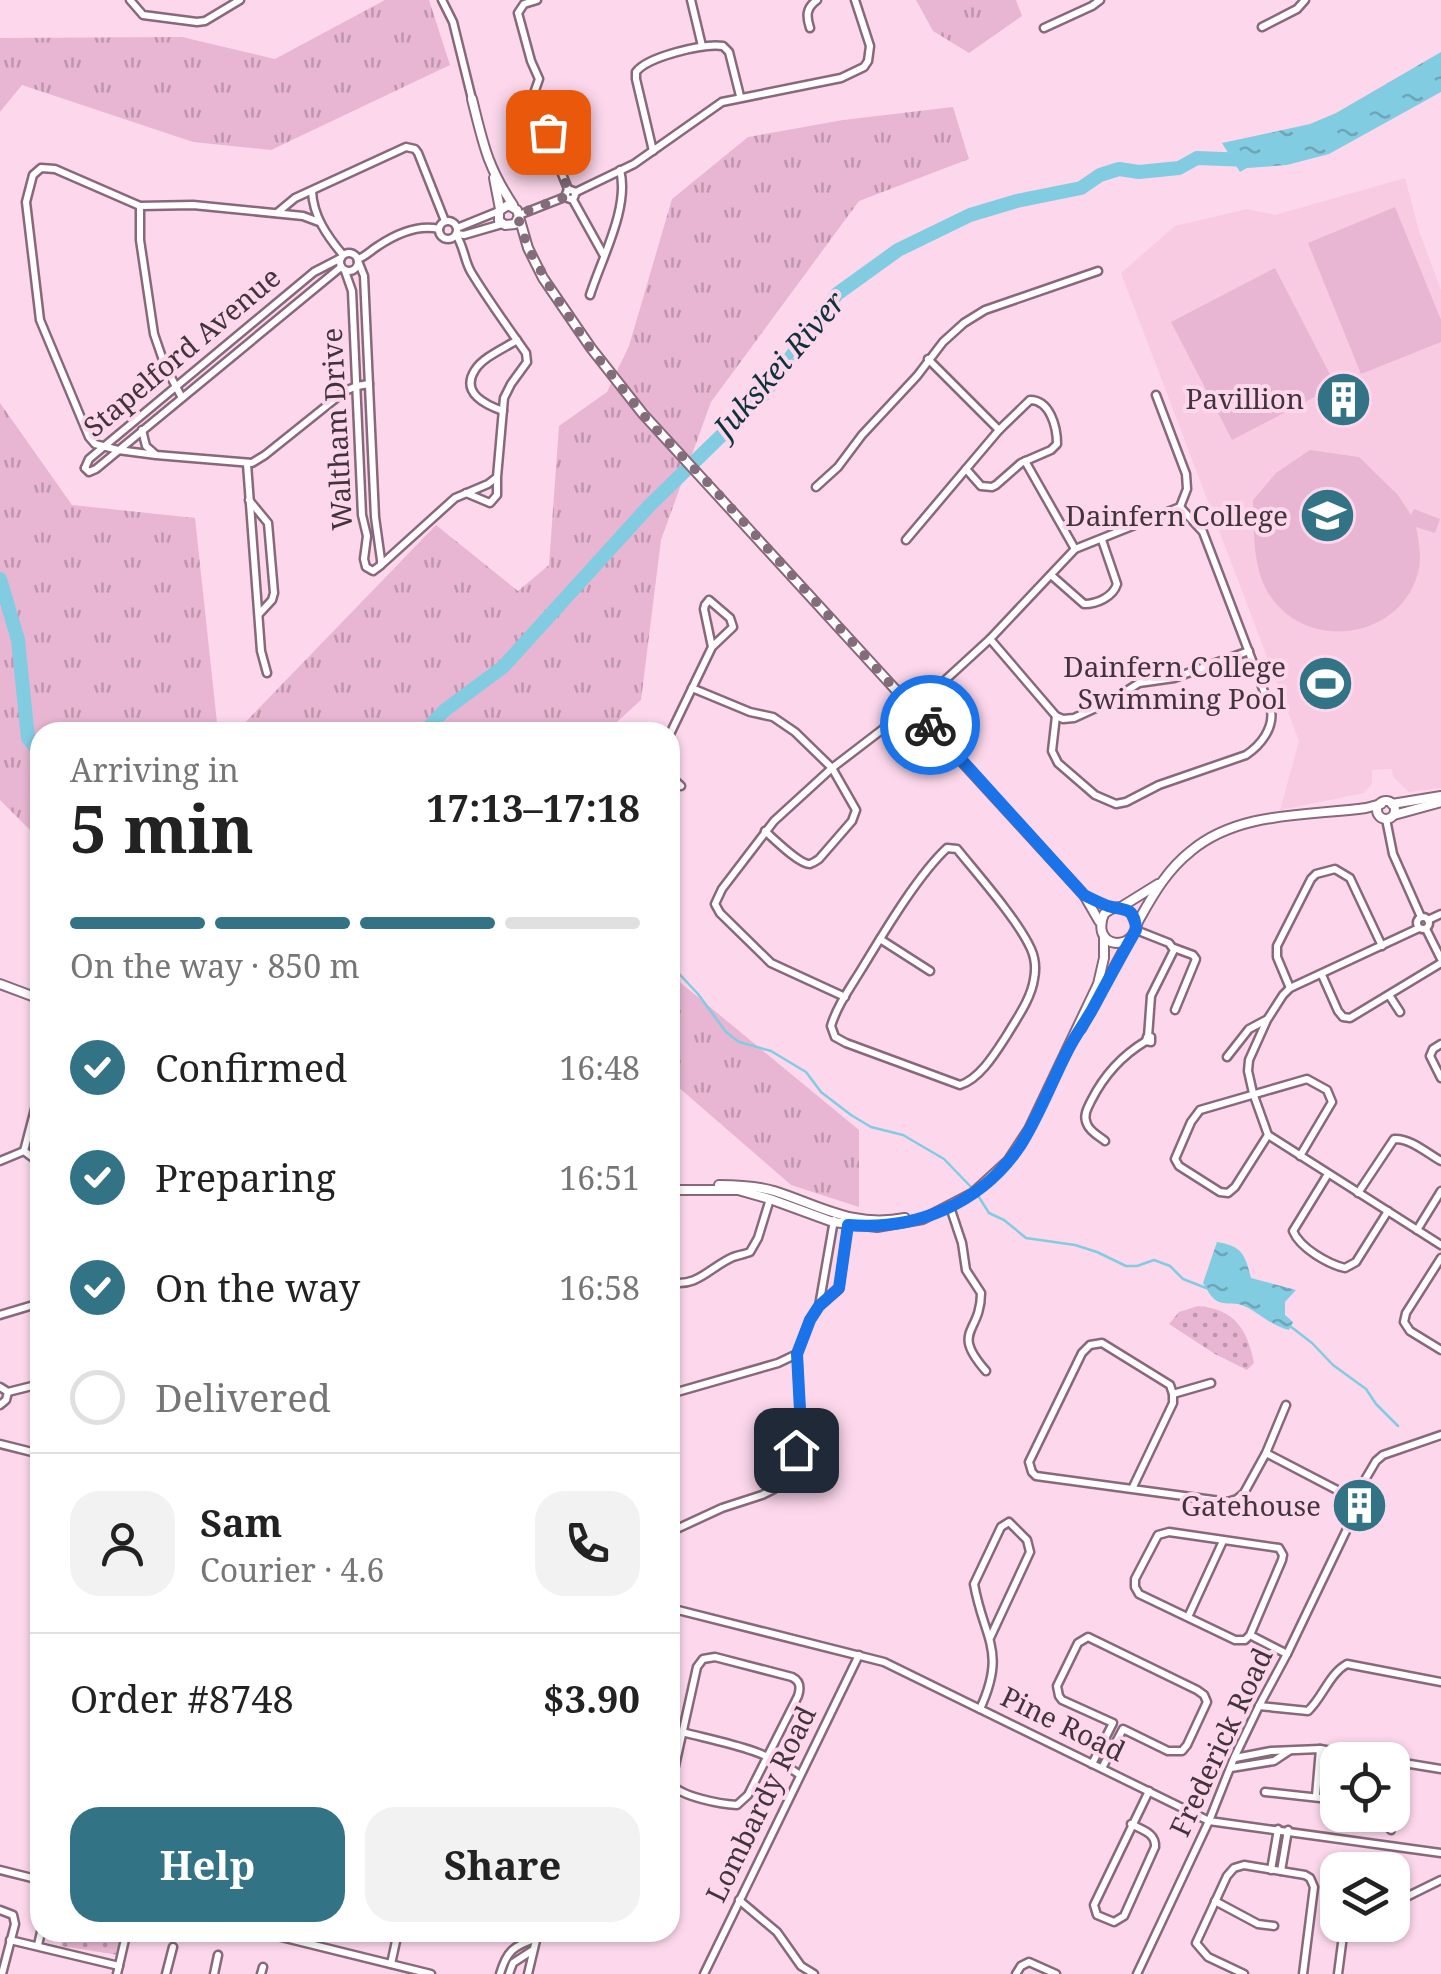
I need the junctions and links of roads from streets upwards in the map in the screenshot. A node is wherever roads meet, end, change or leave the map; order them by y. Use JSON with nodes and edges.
{"nodes":[{"id":1,"x":130,"y":0,"type":"edge"},
{"id":2,"x":240,"y":0,"type":"edge"},
{"id":3,"x":442,"y":0,"type":"edge"},
{"id":4,"x":537,"y":0,"type":"edge"},
{"id":5,"x":692,"y":0,"type":"edge"},
{"id":6,"x":818,"y":0,"type":"edge"},
{"id":7,"x":855,"y":0,"type":"edge"},
{"id":8,"x":1100,"y":0,"type":"edge"},
{"id":9,"x":1305,"y":0,"type":"edge"},
{"id":10,"x":1262,"y":27,"type":"dead end"},
{"id":11,"x":810,"y":28,"type":"dead end"},
{"id":12,"x":1044,"y":28,"type":"dead end"},
{"id":13,"x":702,"y":46,"type":"junction"},
{"id":14,"x":740,"y":96,"type":"junction"},
{"id":15,"x":472,"y":98,"type":"joint"},
{"id":16,"x":654,"y":151,"type":"junction"},
{"id":17,"x":620,"y":170,"type":"junction"},
{"id":18,"x":493,"y":174,"type":"junction"},
{"id":19,"x":312,"y":190,"type":"junction"},
{"id":20,"x":571,"y":194,"type":"junction"},
{"id":21,"x":140,"y":206,"type":"junction"},
{"id":22,"x":499,"y":210,"type":"junction"},
{"id":23,"x":277,"y":213,"type":"junction"},
{"id":24,"x":517,"y":213,"type":"junction"},
{"id":25,"x":445,"y":221,"type":"junction"},
{"id":26,"x":319,"y":222,"type":"junction"},
{"id":27,"x":503,"y":225,"type":"junction"},
{"id":28,"x":439,"y":229,"type":"junction"},
{"id":29,"x":457,"y":232,"type":"junction"},
{"id":30,"x":447,"y":239,"type":"junction"},
{"id":31,"x":528,"y":248,"type":"junction"},
{"id":32,"x":604,"y":255,"type":"junction"},
{"id":33,"x":463,"y":256,"type":"junction"},
{"id":34,"x":357,"y":258,"type":"junction"},
{"id":35,"x":342,"y":262,"type":"junction"},
{"id":36,"x":1098,"y":271,"type":"dead end"},
{"id":37,"x":590,"y":295,"type":"dead end"},
{"id":38,"x":366,"y":316,"type":"junction"},
{"id":39,"x":353,"y":317,"type":"junction"},
{"id":40,"x":517,"y":340,"type":"junction"},
{"id":41,"x":928,"y":359,"type":"junction"},
{"id":42,"x":369,"y":384,"type":"junction"},
{"id":43,"x":174,"y":386,"type":"junction"},
{"id":44,"x":356,"y":386,"type":"junction"},
{"id":45,"x":182,"y":396,"type":"junction"},
{"id":46,"x":1156,"y":396,"type":"dead end"},
{"id":47,"x":504,"y":410,"type":"junction"},
{"id":48,"x":142,"y":430,"type":"junction"},
{"id":49,"x":999,"y":430,"type":"junction"},
{"id":50,"x":372,"y":441,"type":"junction"},
{"id":51,"x":359,"y":442,"type":"junction"},
{"id":52,"x":104,"y":447,"type":"junction"},
{"id":53,"x":118,"y":450,"type":"junction"},
{"id":54,"x":156,"y":456,"type":"junction"},
{"id":55,"x":1025,"y":460,"type":"junction"},
{"id":56,"x":246,"y":464,"type":"junction"},
{"id":57,"x":966,"y":469,"type":"junction"},
{"id":58,"x":360,"y":478,"type":"junction"},
{"id":59,"x":374,"y":478,"type":"junction"},
{"id":60,"x":497,"y":478,"type":"junction"},
{"id":61,"x":816,"y":487,"type":"dead end"},
{"id":62,"x":464,"y":492,"type":"junction"},
{"id":63,"x":249,"y":500,"type":"junction"},
{"id":64,"x":1180,"y":507,"type":"junction"},
{"id":65,"x":362,"y":515,"type":"junction"},
{"id":66,"x":376,"y":517,"type":"junction"},
{"id":67,"x":906,"y":540,"type":"dead end"},
{"id":68,"x":1102,"y":540,"type":"junction"},
{"id":69,"x":1074,"y":550,"type":"junction"},
{"id":70,"x":381,"y":564,"type":"junction"},
{"id":71,"x":1051,"y":574,"type":"junction"},
{"id":72,"x":258,"y":615,"type":"junction"},
{"id":73,"x":990,"y":639,"type":"junction"},
{"id":74,"x":712,"y":647,"type":"junction"},
{"id":75,"x":1248,"y":651,"type":"junction"},
{"id":76,"x":267,"y":672,"type":"dead end"},
{"id":77,"x":692,"y":688,"type":"junction"},
{"id":78,"x":895,"y":689,"type":"junction"},
{"id":79,"x":918,"y":703,"type":"junction"},
{"id":80,"x":906,"y":713,"type":"junction"},
{"id":81,"x":1056,"y":716,"type":"junction"},
{"id":82,"x":676,"y":722,"type":"edge"},
{"id":83,"x":932,"y":729,"type":"junction"},
{"id":84,"x":832,"y":768,"type":"junction"},
{"id":85,"x":1441,"y":799,"type":"edge"},
{"id":86,"x":1381,"y":804,"type":"junction"},
{"id":87,"x":1392,"y":804,"type":"junction"},
{"id":88,"x":1366,"y":808,"type":"junction"},
{"id":89,"x":1386,"y":816,"type":"junction"},
{"id":90,"x":765,"y":831,"type":"junction"},
{"id":91,"x":1162,"y":881,"type":"junction"},
{"id":92,"x":1084,"y":895,"type":"junction"},
{"id":93,"x":1109,"y":905,"type":"junction"},
{"id":94,"x":1441,"y":914,"type":"edge"},
{"id":95,"x":1423,"y":924,"type":"junction"},
{"id":96,"x":1100,"y":926,"type":"junction"},
{"id":97,"x":1136,"y":927,"type":"junction"},
{"id":98,"x":1104,"y":936,"type":"junction"},
{"id":99,"x":880,"y":939,"type":"junction"},
{"id":100,"x":1130,"y":939,"type":"junction"},
{"id":101,"x":1382,"y":946,"type":"junction"},
{"id":102,"x":1173,"y":948,"type":"junction"},
{"id":103,"x":1441,"y":961,"type":"edge"},
{"id":104,"x":930,"y":971,"type":"dead end"},
{"id":105,"x":1322,"y":975,"type":"junction"},
{"id":106,"x":0,"y":984,"type":"edge"},
{"id":107,"x":1290,"y":988,"type":"junction"},
{"id":108,"x":30,"y":995,"type":"edge"},
{"id":109,"x":1390,"y":995,"type":"junction"},
{"id":110,"x":845,"y":997,"type":"junction"},
{"id":111,"x":1175,"y":1010,"type":"dead end"},
{"id":112,"x":1400,"y":1012,"type":"dead end"},
{"id":113,"x":1267,"y":1020,"type":"junction"},
{"id":114,"x":1441,"y":1044,"type":"edge"},
{"id":115,"x":1070,"y":1045,"type":"junction"},
{"id":116,"x":1227,"y":1057,"type":"dead end"},
{"id":117,"x":1441,"y":1078,"type":"edge"},
{"id":118,"x":1253,"y":1094,"type":"junction"},
{"id":119,"x":30,"y":1128,"type":"edge"},
{"id":120,"x":1268,"y":1135,"type":"junction"},
{"id":121,"x":1105,"y":1141,"type":"dead end"},
{"id":122,"x":24,"y":1151,"type":"junction"},
{"id":123,"x":30,"y":1155,"type":"edge"},
{"id":124,"x":1300,"y":1156,"type":"junction"},
{"id":125,"x":0,"y":1161,"type":"edge"},
{"id":126,"x":1441,"y":1161,"type":"edge"},
{"id":127,"x":1328,"y":1174,"type":"junction"},
{"id":128,"x":680,"y":1187,"type":"edge"},
{"id":129,"x":680,"y":1188,"type":"edge"},
{"id":130,"x":1441,"y":1190,"type":"edge"},
{"id":131,"x":1358,"y":1193,"type":"junction"},
{"id":132,"x":770,"y":1199,"type":"junction"},
{"id":133,"x":950,"y":1207,"type":"junction"},
{"id":134,"x":1388,"y":1212,"type":"junction"},
{"id":135,"x":834,"y":1218,"type":"junction"},
{"id":136,"x":848,"y":1221,"type":"junction"},
{"id":137,"x":1417,"y":1230,"type":"junction"},
{"id":138,"x":1441,"y":1245,"type":"edge"},
{"id":139,"x":827,"y":1258,"type":"junction"},
{"id":140,"x":1441,"y":1258,"type":"edge"},
{"id":141,"x":843,"y":1260,"type":"junction"},
{"id":142,"x":680,"y":1283,"type":"edge"},
{"id":143,"x":30,"y":1306,"type":"edge"},
{"id":144,"x":819,"y":1306,"type":"junction"},
{"id":145,"x":0,"y":1315,"type":"edge"},
{"id":146,"x":1441,"y":1350,"type":"edge"},
{"id":147,"x":797,"y":1354,"type":"junction"},
{"id":148,"x":986,"y":1372,"type":"dead end"},
{"id":149,"x":1211,"y":1383,"type":"dead end"},
{"id":150,"x":30,"y":1386,"type":"edge"},
{"id":151,"x":4,"y":1390,"type":"edge"},
{"id":152,"x":680,"y":1391,"type":"edge"},
{"id":153,"x":1173,"y":1394,"type":"junction"},
{"id":154,"x":0,"y":1406,"type":"edge"},
{"id":155,"x":1286,"y":1406,"type":"dead end"},
{"id":156,"x":1441,"y":1435,"type":"edge"},
{"id":157,"x":0,"y":1444,"type":"edge"},
{"id":158,"x":30,"y":1452,"type":"edge"},
{"id":159,"x":1266,"y":1453,"type":"junction"},
{"id":160,"x":1132,"y":1489,"type":"junction"},
{"id":161,"x":1357,"y":1506,"type":"junction"},
{"id":162,"x":680,"y":1527,"type":"edge"},
{"id":163,"x":1223,"y":1540,"type":"junction"},
{"id":164,"x":680,"y":1610,"type":"edge"},
{"id":165,"x":1188,"y":1617,"type":"junction"},
{"id":166,"x":1250,"y":1635,"type":"junction"},
{"id":167,"x":990,"y":1638,"type":"junction"},
{"id":168,"x":1287,"y":1654,"type":"junction"},
{"id":169,"x":860,"y":1655,"type":"junction"},
{"id":170,"x":1441,"y":1682,"type":"edge"},
{"id":171,"x":1258,"y":1706,"type":"junction"},
{"id":172,"x":980,"y":1709,"type":"junction"},
{"id":173,"x":1113,"y":1724,"type":"junction"},
{"id":174,"x":1123,"y":1729,"type":"junction"},
{"id":175,"x":682,"y":1732,"type":"junction"},
{"id":176,"x":680,"y":1740,"type":"edge"},
{"id":177,"x":1320,"y":1749,"type":"joint"},
{"id":178,"x":1290,"y":1750,"type":"junction"},
{"id":179,"x":769,"y":1756,"type":"junction"},
{"id":180,"x":1234,"y":1758,"type":"junction"},
{"id":181,"x":1092,"y":1764,"type":"junction"},
{"id":182,"x":1410,"y":1764,"type":"edge"},
{"id":183,"x":1102,"y":1768,"type":"junction"},
{"id":184,"x":1230,"y":1768,"type":"junction"},
{"id":185,"x":1441,"y":1769,"type":"edge"},
{"id":186,"x":797,"y":1773,"type":"junction"},
{"id":187,"x":1149,"y":1791,"type":"junction"},
{"id":188,"x":680,"y":1792,"type":"edge"},
{"id":189,"x":1265,"y":1792,"type":"dead end"},
{"id":190,"x":1316,"y":1796,"type":"junction"},
{"id":191,"x":1320,"y":1797,"type":"edge"},
{"id":192,"x":1209,"y":1821,"type":"junction"},
{"id":193,"x":1132,"y":1824,"type":"junction"},
{"id":194,"x":1278,"y":1829,"type":"junction"},
{"id":195,"x":1288,"y":1830,"type":"junction"},
{"id":196,"x":1441,"y":1853,"type":"edge"},
{"id":197,"x":0,"y":1870,"type":"edge"},
{"id":198,"x":1271,"y":1870,"type":"junction"},
{"id":199,"x":1281,"y":1871,"type":"junction"},
{"id":200,"x":30,"y":1878,"type":"edge"},
{"id":201,"x":1441,"y":1880,"type":"edge"},
{"id":202,"x":1410,"y":1895,"type":"edge"},
{"id":203,"x":739,"y":1900,"type":"junction"},
{"id":204,"x":1216,"y":1901,"type":"junction"},
{"id":205,"x":0,"y":1910,"type":"edge"},
{"id":206,"x":1274,"y":1926,"type":"dead end"},
{"id":207,"x":10,"y":1940,"type":"junction"},
{"id":208,"x":38,"y":1942,"type":"edge"},
{"id":209,"x":125,"y":1942,"type":"edge"},
{"id":210,"x":302,"y":1942,"type":"edge"},
{"id":211,"x":396,"y":1942,"type":"edge"},
{"id":212,"x":525,"y":1942,"type":"edge"},
{"id":213,"x":536,"y":1942,"type":"edge"},
{"id":214,"x":1342,"y":1942,"type":"edge"},
{"id":215,"x":38,"y":1945,"type":"junction"},
{"id":216,"x":173,"y":1947,"type":"dead end"},
{"id":217,"x":534,"y":1949,"type":"junction"},
{"id":218,"x":218,"y":1955,"type":"dead end"},
{"id":219,"x":391,"y":1964,"type":"junction"},
{"id":220,"x":118,"y":1970,"type":"edge"},
{"id":221,"x":4,"y":1973,"type":"edge"},
{"id":222,"x":166,"y":1974,"type":"edge"},
{"id":223,"x":214,"y":1974,"type":"edge"},
{"id":224,"x":431,"y":1974,"type":"edge"},
{"id":225,"x":500,"y":1974,"type":"edge"},
{"id":226,"x":509,"y":1974,"type":"edge"},
{"id":227,"x":528,"y":1974,"type":"edge"},
{"id":228,"x":704,"y":1974,"type":"edge"},
{"id":229,"x":814,"y":1974,"type":"edge"},
{"id":230,"x":1016,"y":1974,"type":"edge"},
{"id":231,"x":1056,"y":1974,"type":"edge"},
{"id":232,"x":1137,"y":1974,"type":"edge"},
{"id":233,"x":1244,"y":1974,"type":"edge"},
{"id":234,"x":1303,"y":1974,"type":"edge"},
{"id":235,"x":1338,"y":1974,"type":"edge"}],
"edges":[{"from":1,"to":2,"type":"street"},
{"from":3,"to":15,"type":"street"},
{"from":4,"to":20,"type":"street"},
{"from":5,"to":13,"type":"street"},
{"from":6,"to":11,"type":"street"},
{"from":7,"to":14,"type":"street"},
{"from":8,"to":12,"type":"street"},
{"from":9,"to":10,"type":"street"},
{"from":13,"to":14,"type":"street"},
{"from":13,"to":16,"type":"street"},
{"from":14,"to":16,"type":"street"},
{"from":15,"to":18,"type":"street"},
{"from":16,"to":17,"type":"street"},
{"from":17,"to":20,"type":"street"},
{"from":17,"to":32,"type":"street"},
{"from":18,"to":22,"type":"street"},
{"from":18,"to":24,"type":"street"},
{"from":19,"to":23,"type":"street"},
{"from":19,"to":25,"type":"street"},
{"from":19,"to":26,"type":"street"},
{"from":20,"to":24,"type":"street"},
{"from":20,"to":32,"type":"street"},
{"from":21,"to":23,"type":"street"},
{"from":21,"to":43,"type":"street"},
{"from":21,"to":52,"type":"street"},
{"from":22,"to":24,"type":"street"},
{"from":22,"to":27,"type":"street"},
{"from":22,"to":29,"type":"street"},
{"from":23,"to":26,"type":"street"},
{"from":24,"to":27,"type":"street"},
{"from":24,"to":31,"type":"street"},
{"from":25,"to":28,"type":"street"},
{"from":25,"to":29,"type":"street"},
{"from":26,"to":35,"type":"street"},
{"from":27,"to":29,"type":"street"},
{"from":27,"to":31,"type":"street"},
{"from":28,"to":30,"type":"street"},
{"from":28,"to":34,"type":"street"},
{"from":29,"to":30,"type":"street"},
{"from":29,"to":33,"type":"street"},
{"from":30,"to":33,"type":"street"},
{"from":31,"to":78,"type":"street"},
{"from":32,"to":37,"type":"street"},
{"from":33,"to":40,"type":"street"},
{"from":34,"to":35,"type":"street"},
{"from":34,"to":35,"type":"street"},
{"from":34,"to":38,"type":"street","name":"Waltham Drive"},
{"from":35,"to":39,"type":"street","name":"Waltham Drive"},
{"from":35,"to":43,"type":"street","name":"Stapelford Avenue"},
{"from":35,"to":45,"type":"street","name":"Stapelford Avenue"},
{"from":36,"to":41,"type":"street"},
{"from":38,"to":39,"type":"street"},
{"from":38,"to":42,"type":"street","name":"Waltham Drive"},
{"from":39,"to":44,"type":"street","name":"Waltham Drive"},
{"from":40,"to":47,"type":"street"},
{"from":40,"to":47,"type":"street"},
{"from":41,"to":49,"type":"street"},
{"from":41,"to":61,"type":"street"},
{"from":42,"to":44,"type":"street"},
{"from":42,"to":50,"type":"street","name":"Waltham Drive"},
{"from":43,"to":45,"type":"street"},
{"from":43,"to":52,"type":"street","name":"Stapelford Avenue"},
{"from":44,"to":51,"type":"street","name":"Waltham Drive"},
{"from":44,"to":56,"type":"street"},
{"from":45,"to":48,"type":"street","name":"Stapelford Avenue"},
{"from":46,"to":64,"type":"street"},
{"from":47,"to":60,"type":"street"},
{"from":48,"to":53,"type":"street","name":"Stapelford Avenue"},
{"from":48,"to":54,"type":"street"},
{"from":49,"to":55,"type":"street"},
{"from":49,"to":57,"type":"street"},
{"from":50,"to":51,"type":"street"},
{"from":50,"to":59,"type":"street","name":"Waltham Drive"},
{"from":51,"to":58,"type":"street","name":"Waltham Drive"},
{"from":52,"to":53,"type":"street"},
{"from":52,"to":53,"type":"street","name":"Stapelford Avenue"},
{"from":53,"to":54,"type":"street"},
{"from":54,"to":56,"type":"street"},
{"from":55,"to":57,"type":"street"},
{"from":55,"to":69,"type":"street"},
{"from":56,"to":63,"type":"street"},
{"from":57,"to":67,"type":"street"},
{"from":58,"to":59,"type":"street"},
{"from":58,"to":65,"type":"street","name":"Waltham Drive"},
{"from":59,"to":66,"type":"street","name":"Waltham Drive"},
{"from":60,"to":62,"type":"street","name":"Waltham Drive"},
{"from":60,"to":62,"type":"street"},
{"from":62,"to":70,"type":"street","name":"Waltham Drive"},
{"from":63,"to":72,"type":"street"},
{"from":63,"to":72,"type":"street"},
{"from":64,"to":68,"type":"street"},
{"from":64,"to":75,"type":"street"},
{"from":65,"to":66,"type":"street"},
{"from":65,"to":70,"type":"street","name":"Waltham Drive"},
{"from":66,"to":70,"type":"street","name":"Waltham Drive"},
{"from":68,"to":69,"type":"street"},
{"from":68,"to":71,"type":"street"},
{"from":69,"to":71,"type":"street"},
{"from":71,"to":73,"type":"street"},
{"from":72,"to":76,"type":"street"},
{"from":73,"to":79,"type":"street"},
{"from":73,"to":81,"type":"street"},
{"from":74,"to":74,"type":"street"},
{"from":74,"to":77,"type":"street"},
{"from":75,"to":81,"type":"street"},
{"from":75,"to":81,"type":"street"},
{"from":77,"to":82,"type":"street"},
{"from":77,"to":84,"type":"street"},
{"from":78,"to":79,"type":"street"},
{"from":78,"to":80,"type":"street"},
{"from":79,"to":80,"type":"street"},
{"from":79,"to":80,"type":"street"},
{"from":79,"to":83,"type":"street"},
{"from":80,"to":83,"type":"street"},
{"from":80,"to":84,"type":"street"},
{"from":83,"to":92,"type":"street"},
{"from":84,"to":90,"type":"street"},
{"from":84,"to":90,"type":"street"},
{"from":85,"to":87,"type":"street"},
{"from":85,"to":89,"type":"street"},
{"from":86,"to":87,"type":"street"},
{"from":86,"to":88,"type":"street"},
{"from":86,"to":89,"type":"street"},
{"from":87,"to":89,"type":"street"},
{"from":88,"to":89,"type":"street"},
{"from":88,"to":91,"type":"street"},
{"from":89,"to":95,"type":"street"},
{"from":90,"to":110,"type":"street"},
{"from":91,"to":93,"type":"street"},
{"from":91,"to":97,"type":"street"},
{"from":92,"to":93,"type":"street"},
{"from":92,"to":96,"type":"street"},
{"from":93,"to":96,"type":"street"},
{"from":93,"to":97,"type":"street"},
{"from":94,"to":95,"type":"street"},
{"from":95,"to":101,"type":"street"},
{"from":95,"to":103,"type":"street"},
{"from":96,"to":98,"type":"street"},
{"from":97,"to":100,"type":"street"},
{"from":97,"to":102,"type":"street"},
{"from":98,"to":100,"type":"street"},
{"from":98,"to":115,"type":"street"},
{"from":99,"to":104,"type":"street"},
{"from":99,"to":110,"type":"street"},
{"from":99,"to":110,"type":"street"},
{"from":100,"to":115,"type":"street"},
{"from":101,"to":105,"type":"street"},
{"from":101,"to":107,"type":"street"},
{"from":102,"to":111,"type":"street"},
{"from":102,"to":121,"type":"street"},
{"from":103,"to":109,"type":"street"},
{"from":105,"to":107,"type":"street"},
{"from":105,"to":109,"type":"street"},
{"from":106,"to":108,"type":"street"},
{"from":107,"to":113,"type":"street"},
{"from":109,"to":112,"type":"street"},
{"from":113,"to":116,"type":"street"},
{"from":113,"to":118,"type":"street"},
{"from":114,"to":117,"type":"street"},
{"from":115,"to":133,"type":"street"},
{"from":118,"to":120,"type":"street"},
{"from":118,"to":120,"type":"street"},
{"from":118,"to":124,"type":"street"},
{"from":119,"to":122,"type":"street"},
{"from":120,"to":124,"type":"street"},
{"from":122,"to":123,"type":"street"},
{"from":122,"to":125,"type":"street"},
{"from":124,"to":127,"type":"street"},
{"from":126,"to":131,"type":"street"},
{"from":127,"to":131,"type":"street"},
{"from":127,"to":134,"type":"street"},
{"from":128,"to":135,"type":"street"},
{"from":129,"to":132,"type":"street"},
{"from":130,"to":137,"type":"street"},
{"from":131,"to":134,"type":"street"},
{"from":132,"to":135,"type":"street"},
{"from":132,"to":142,"type":"street"},
{"from":133,"to":136,"type":"street"},
{"from":133,"to":148,"type":"street"},
{"from":134,"to":137,"type":"street"},
{"from":135,"to":136,"type":"street"},
{"from":135,"to":139,"type":"street"},
{"from":136,"to":141,"type":"street"},
{"from":137,"to":138,"type":"street"},
{"from":139,"to":141,"type":"street"},
{"from":139,"to":144,"type":"street"},
{"from":140,"to":146,"type":"street"},
{"from":141,"to":144,"type":"street"},
{"from":143,"to":145,"type":"street"},
{"from":144,"to":147,"type":"street"},
{"from":147,"to":152,"type":"street"},
{"from":147,"to":162,"type":"street"},
{"from":149,"to":153,"type":"street"},
{"from":150,"to":151,"type":"street"},
{"from":151,"to":154,"type":"street"},
{"from":153,"to":160,"type":"street"},
{"from":153,"to":160,"type":"street"},
{"from":155,"to":159,"type":"street"},
{"from":156,"to":161,"type":"street","name":"Frederick Road"},
{"from":157,"to":158,"type":"street"},
{"from":159,"to":160,"type":"street"},
{"from":159,"to":161,"type":"street"},
{"from":161,"to":168,"type":"street","name":"Frederick Road"},
{"from":163,"to":165,"type":"street"},
{"from":163,"to":165,"type":"street"},
{"from":163,"to":166,"type":"street"},
{"from":164,"to":169,"type":"street","name":"Pine Road"},
{"from":165,"to":166,"type":"street"},
{"from":166,"to":168,"type":"street"},
{"from":167,"to":167,"type":"street"},
{"from":167,"to":172,"type":"street"},
{"from":168,"to":171,"type":"street","name":"Frederick Road"},
{"from":169,"to":172,"type":"street","name":"Pine Road"},
{"from":169,"to":186,"type":"street","name":"Lombardy Road"},
{"from":170,"to":171,"type":"street"},
{"from":171,"to":180,"type":"street","name":"Frederick Road"},
{"from":172,"to":181,"type":"street","name":"Pine Road"},
{"from":173,"to":174,"type":"street"},
{"from":173,"to":174,"type":"street"},
{"from":173,"to":181,"type":"street"},
{"from":174,"to":183,"type":"street"},
{"from":175,"to":176,"type":"street"},
{"from":175,"to":179,"type":"street"},
{"from":175,"to":179,"type":"street"},
{"from":177,"to":178,"type":"street"},
{"from":177,"to":190,"type":"street"},
{"from":178,"to":180,"type":"street"},
{"from":178,"to":184,"type":"street"},
{"from":179,"to":186,"type":"street"},
{"from":179,"to":188,"type":"street"},
{"from":180,"to":184,"type":"street","name":"Frederick Road"},
{"from":181,"to":183,"type":"street","name":"Pine Road"},
{"from":182,"to":185,"type":"street"},
{"from":183,"to":187,"type":"street","name":"Pine Road"},
{"from":184,"to":192,"type":"street","name":"Frederick Road"},
{"from":186,"to":203,"type":"street","name":"Lombardy Road"},
{"from":187,"to":192,"type":"street","name":"Pine Road"},
{"from":187,"to":193,"type":"street"},
{"from":189,"to":190,"type":"street"},
{"from":190,"to":191,"type":"street"},
{"from":192,"to":194,"type":"street","name":"Pine Road"},
{"from":192,"to":232,"type":"street","name":"Frederick Road"},
{"from":193,"to":193,"type":"street"},
{"from":194,"to":195,"type":"street","name":"Pine Road"},
{"from":194,"to":198,"type":"street"},
{"from":195,"to":196,"type":"street","name":"Pine Road"},
{"from":195,"to":199,"type":"street"},
{"from":197,"to":200,"type":"street"},
{"from":198,"to":199,"type":"street"},
{"from":198,"to":204,"type":"street"},
{"from":199,"to":234,"type":"street"},
{"from":201,"to":202,"type":"street"},
{"from":203,"to":228,"type":"street","name":"Lombardy Road"},
{"from":203,"to":229,"type":"street"},
{"from":204,"to":206,"type":"street"},
{"from":204,"to":233,"type":"street"},
{"from":205,"to":207,"type":"street"},
{"from":207,"to":215,"type":"street"},
{"from":207,"to":221,"type":"street"},
{"from":208,"to":215,"type":"street"},
{"from":209,"to":220,"type":"street"},
{"from":210,"to":219,"type":"street"},
{"from":211,"to":219,"type":"street"},
{"from":212,"to":225,"type":"street"},
{"from":213,"to":217,"type":"street"},
{"from":214,"to":235,"type":"street"},
{"from":215,"to":220,"type":"street"},
{"from":216,"to":222,"type":"street"},
{"from":217,"to":226,"type":"street"},
{"from":217,"to":227,"type":"street"},
{"from":218,"to":223,"type":"street"},
{"from":219,"to":224,"type":"street"},
{"from":230,"to":231,"type":"street"}]}
